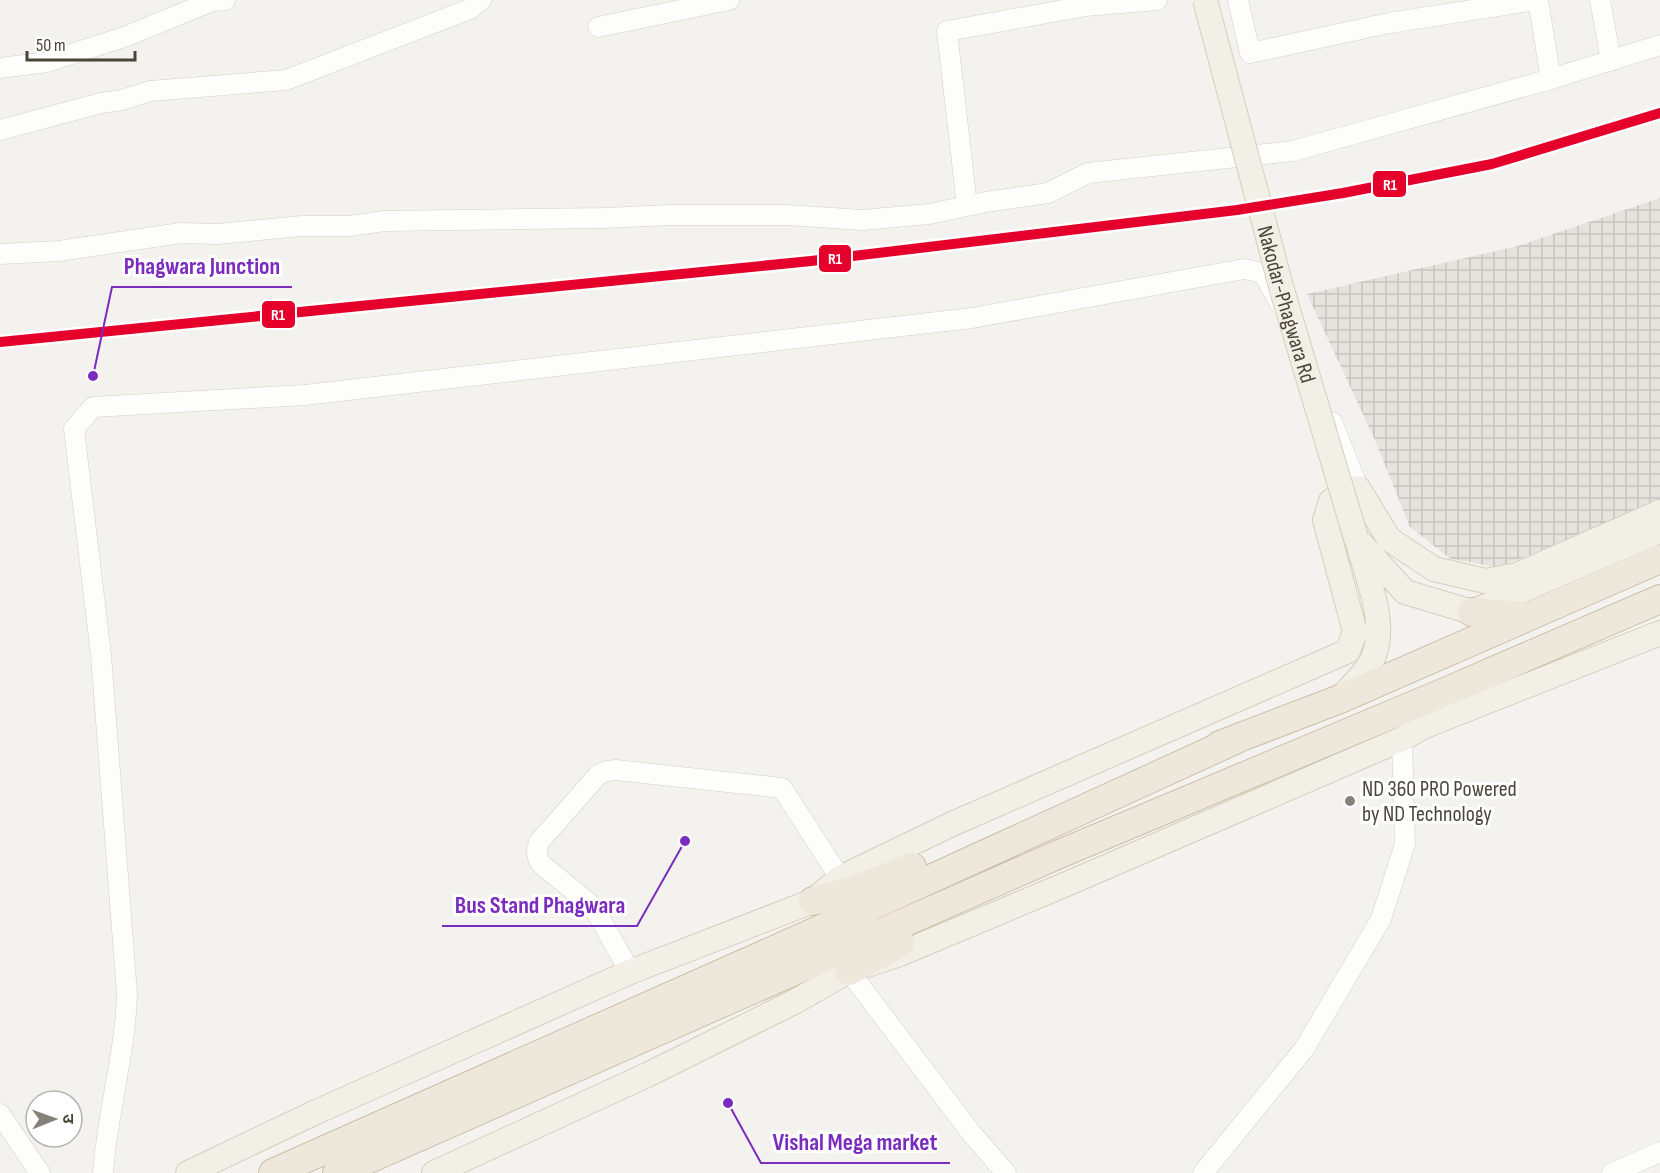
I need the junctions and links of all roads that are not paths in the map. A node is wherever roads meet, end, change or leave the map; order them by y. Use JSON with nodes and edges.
{"nodes":[{"id":1,"x":225,"y":0,"type":"edge"},
{"id":2,"x":481,"y":0,"type":"edge"},
{"id":3,"x":729,"y":0,"type":"edge"},
{"id":4,"x":1157,"y":0,"type":"edge"},
{"id":5,"x":1205,"y":0,"type":"edge"},
{"id":6,"x":1238,"y":0,"type":"edge"},
{"id":7,"x":1537,"y":0,"type":"edge"},
{"id":8,"x":1600,"y":0,"type":"edge"},
{"id":9,"x":1086,"y":3,"type":"edge"},
{"id":10,"x":598,"y":27,"type":"dead end"},
{"id":11,"x":1660,"y":45,"type":"edge"},
{"id":12,"x":1611,"y":60,"type":"junction"},
{"id":13,"x":0,"y":68,"type":"edge"},
{"id":14,"x":1551,"y":79,"type":"junction"},
{"id":15,"x":0,"y":130,"type":"edge"},
{"id":16,"x":967,"y":206,"type":"junction"},
{"id":17,"x":0,"y":254,"type":"edge"},
{"id":18,"x":1358,"y":488,"type":"junction"},
{"id":19,"x":1660,"y":512,"type":"edge"},
{"id":20,"x":1660,"y":531,"type":"edge"},
{"id":21,"x":1356,"y":538,"type":"junction"},
{"id":22,"x":1660,"y":559,"type":"edge"},
{"id":23,"x":1660,"y":599,"type":"edge"},
{"id":24,"x":1472,"y":612,"type":"junction"},
{"id":25,"x":1529,"y":617,"type":"junction"},
{"id":26,"x":1660,"y":633,"type":"edge"},
{"id":27,"x":1340,"y":699,"type":"junction"},
{"id":28,"x":1237,"y":739,"type":"junction"},
{"id":29,"x":1402,"y":739,"type":"junction"},
{"id":30,"x":1241,"y":777,"type":"junction"},
{"id":31,"x":840,"y":878,"type":"junction"},
{"id":32,"x":813,"y":901,"type":"junction"},
{"id":33,"x":849,"y":971,"type":"junction"},
{"id":34,"x":630,"y":972,"type":"junction"},
{"id":35,"x":0,"y":1114,"type":"edge"},
{"id":36,"x":1660,"y":1152,"type":"edge"},
{"id":37,"x":40,"y":1173,"type":"edge"},
{"id":38,"x":104,"y":1173,"type":"edge"},
{"id":39,"x":188,"y":1173,"type":"edge"},
{"id":40,"x":273,"y":1173,"type":"edge"},
{"id":41,"x":337,"y":1173,"type":"edge"},
{"id":42,"x":434,"y":1173,"type":"edge"},
{"id":43,"x":1006,"y":1173,"type":"edge"},
{"id":44,"x":1203,"y":1173,"type":"edge"},
{"id":45,"x":1612,"y":1173,"type":"edge"}],
"edges":[{"from":1,"to":13,"type":"street"},
{"from":2,"to":15,"type":"street"},
{"from":3,"to":10,"type":"street"},
{"from":4,"to":9,"type":"street"},
{"from":5,"to":21,"type":"main road","name":"Nakodar-Phagwara Rd","bridge":true},
{"from":6,"to":7,"type":"street"},
{"from":7,"to":14,"type":"street"},
{"from":8,"to":12,"type":"street"},
{"from":9,"to":16,"type":"street"},
{"from":11,"to":12,"type":"street"},
{"from":12,"to":14,"type":"street"},
{"from":14,"to":16,"type":"street"},
{"from":16,"to":17,"type":"street"},
{"from":18,"to":19,"type":"main road"},
{"from":18,"to":31,"type":"main road"},
{"from":18,"to":38,"type":"street"},
{"from":20,"to":24,"type":"main road"},
{"from":21,"to":24,"type":"main road"},
{"from":21,"to":27,"type":"main road","name":"Nakodar-Phagwara Rd"},
{"from":22,"to":25,"type":"highway"},
{"from":23,"to":30,"type":"highway"},
{"from":24,"to":25,"type":"highway"},
{"from":25,"to":27,"type":"highway"},
{"from":26,"to":29,"type":"main road"},
{"from":27,"to":28,"type":"highway"},
{"from":28,"to":32,"type":"highway"},
{"from":28,"to":40,"type":"highway"},
{"from":29,"to":33,"type":"main road"},
{"from":29,"to":44,"type":"street"},
{"from":30,"to":33,"type":"highway"},
{"from":30,"to":41,"type":"highway"},
{"from":31,"to":32,"type":"main road"},
{"from":31,"to":34,"type":"street"},
{"from":32,"to":34,"type":"main road"},
{"from":33,"to":42,"type":"main road"},
{"from":33,"to":43,"type":"street"},
{"from":34,"to":39,"type":"main road"},
{"from":35,"to":37,"type":"street"},
{"from":36,"to":45,"type":"street"}]}
